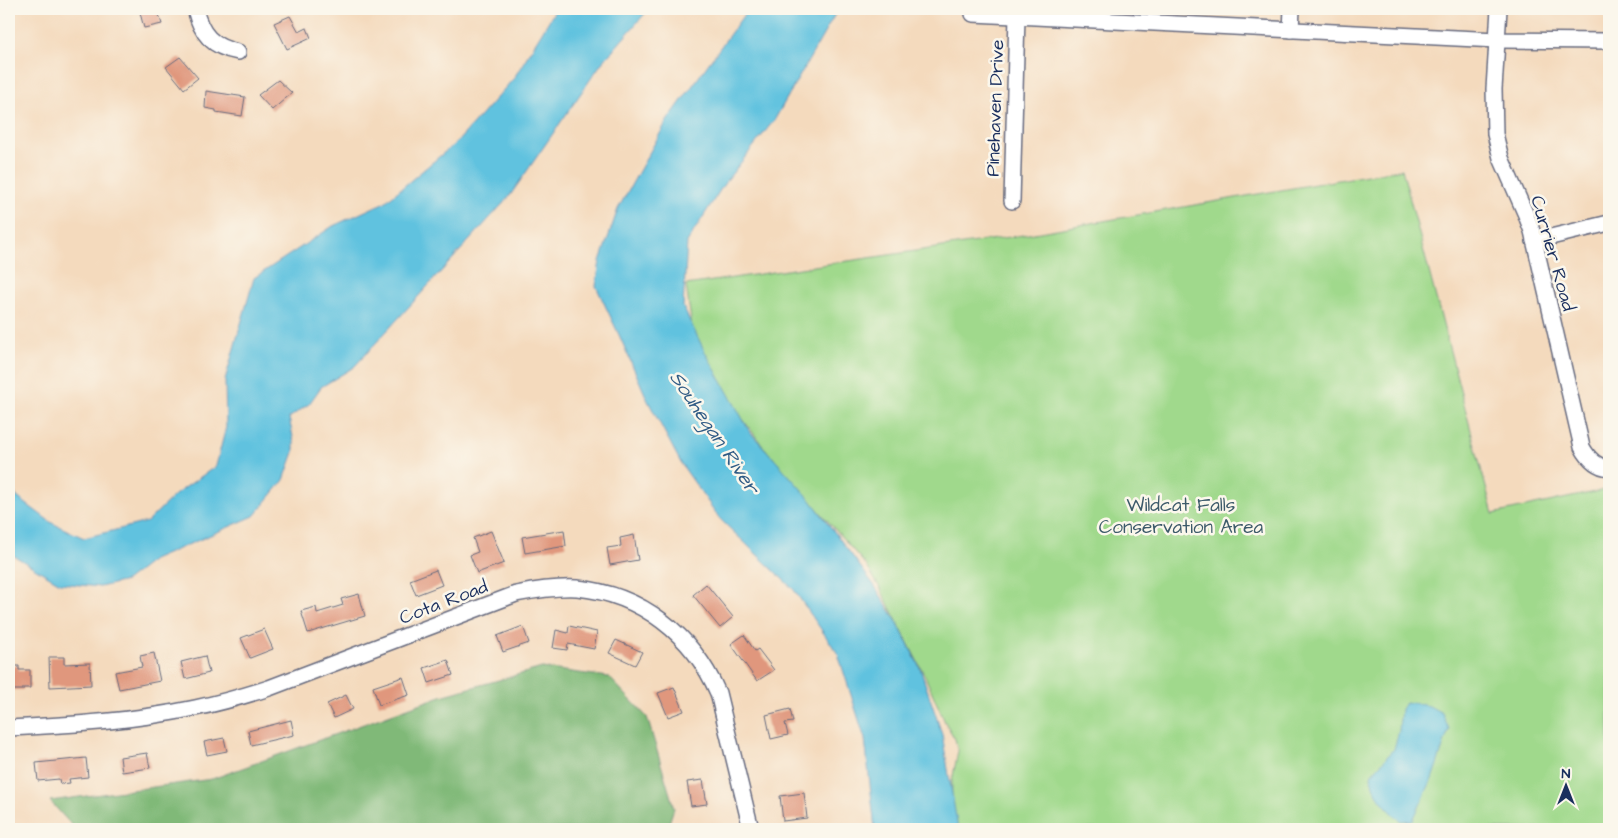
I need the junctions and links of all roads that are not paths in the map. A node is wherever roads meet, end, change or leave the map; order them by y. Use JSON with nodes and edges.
{"nodes":[{"id":1,"x":196,"y":9,"type":"edge"},
{"id":2,"x":1292,"y":9,"type":"edge"},
{"id":3,"x":1499,"y":9,"type":"edge"},
{"id":4,"x":973,"y":14,"type":"dead end"},
{"id":5,"x":1017,"y":16,"type":"junction"},
{"id":6,"x":1291,"y":30,"type":"junction"},
{"id":7,"x":1497,"y":40,"type":"junction"},
{"id":8,"x":1609,"y":41,"type":"edge"},
{"id":9,"x":238,"y":52,"type":"dead end"},
{"id":10,"x":1012,"y":201,"type":"dead end"},
{"id":11,"x":1609,"y":223,"type":"edge"},
{"id":12,"x":1534,"y":241,"type":"junction"},
{"id":13,"x":1607,"y":468,"type":"edge"},
{"id":14,"x":9,"y":728,"type":"edge"},
{"id":15,"x":750,"y":829,"type":"edge"}],
"edges":[{"from":1,"to":9,"type":"street"},
{"from":2,"to":6,"type":"street"},
{"from":3,"to":7,"type":"street","name":"Currier Road"},
{"from":4,"to":5,"type":"street"},
{"from":5,"to":6,"type":"street"},
{"from":5,"to":10,"type":"street","name":"Pinehaven Drive"},
{"from":6,"to":7,"type":"street"},
{"from":7,"to":8,"type":"street"},
{"from":7,"to":12,"type":"street","name":"Currier Road"},
{"from":11,"to":12,"type":"street"},
{"from":12,"to":13,"type":"street","name":"Currier Road"},
{"from":14,"to":15,"type":"street","name":"Cota Road"}]}
